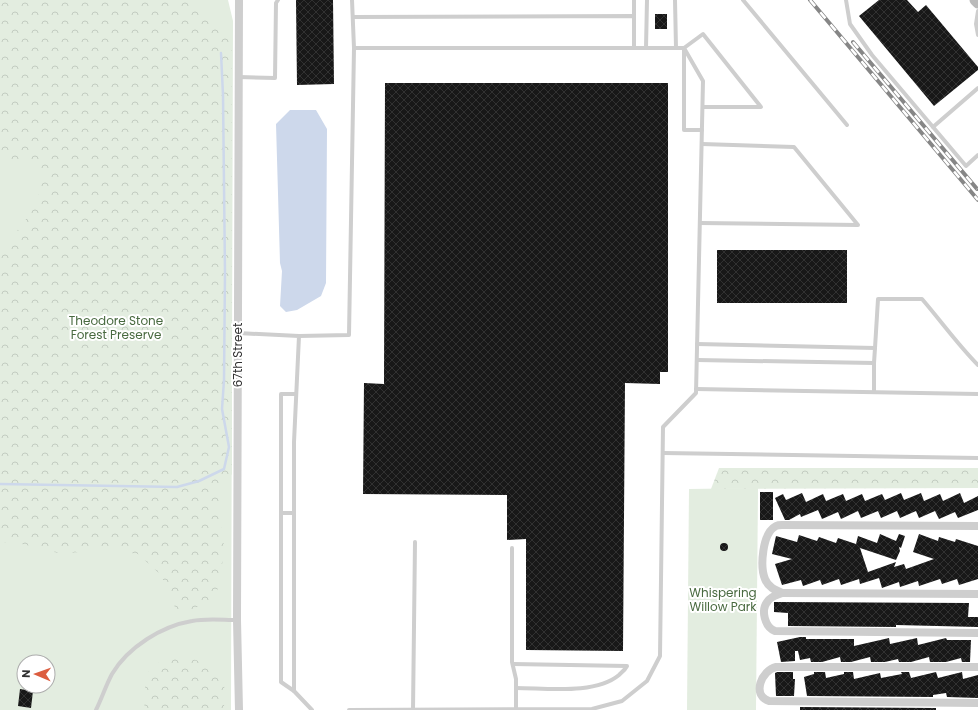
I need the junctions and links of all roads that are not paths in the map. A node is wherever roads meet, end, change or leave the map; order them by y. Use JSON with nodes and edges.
{"nodes":[{"id":1,"x":239,"y":0,"type":"edge"},
{"id":2,"x":278,"y":0,"type":"edge"},
{"id":3,"x":352,"y":0,"type":"edge"},
{"id":4,"x":634,"y":0,"type":"edge"},
{"id":5,"x":646,"y":0,"type":"edge"},
{"id":6,"x":675,"y":0,"type":"edge"},
{"id":7,"x":743,"y":0,"type":"edge"},
{"id":8,"x":846,"y":0,"type":"edge"},
{"id":9,"x":975,"y":0,"type":"edge"},
{"id":10,"x":978,"y":3,"type":"edge"},
{"id":11,"x":978,"y":11,"type":"edge"},
{"id":12,"x":353,"y":16,"type":"junction"},
{"id":13,"x":634,"y":16,"type":"junction"},
{"id":14,"x":978,"y":35,"type":"edge"},
{"id":15,"x":354,"y":48,"type":"junction"},
{"id":16,"x":634,"y":48,"type":"junction"},
{"id":17,"x":646,"y":48,"type":"junction"},
{"id":18,"x":676,"y":48,"type":"junction"},
{"id":19,"x":684,"y":48,"type":"junction"},
{"id":20,"x":239,"y":77,"type":"junction"},
{"id":21,"x":978,"y":88,"type":"edge"},
{"id":22,"x":703,"y":107,"type":"junction"},
{"id":23,"x":847,"y":125,"type":"dead end"},
{"id":24,"x":933,"y":127,"type":"junction"},
{"id":25,"x":702,"y":130,"type":"junction"},
{"id":26,"x":702,"y":144,"type":"junction"},
{"id":27,"x":978,"y":155,"type":"edge"},
{"id":28,"x":700,"y":223,"type":"junction"},
{"id":29,"x":238,"y":333,"type":"junction"},
{"id":30,"x":299,"y":336,"type":"junction"},
{"id":31,"x":698,"y":344,"type":"junction"},
{"id":32,"x":875,"y":348,"type":"junction"},
{"id":33,"x":697,"y":360,"type":"junction"},
{"id":34,"x":874,"y":363,"type":"junction"},
{"id":35,"x":978,"y":365,"type":"edge"},
{"id":36,"x":696,"y":389,"type":"junction"},
{"id":37,"x":874,"y":392,"type":"junction"},
{"id":38,"x":296,"y":394,"type":"junction"},
{"id":39,"x":978,"y":394,"type":"edge"},
{"id":40,"x":663,"y":453,"type":"junction"},
{"id":41,"x":978,"y":458,"type":"edge"},
{"id":42,"x":281,"y":513,"type":"junction"},
{"id":43,"x":294,"y":513,"type":"junction"},
{"id":44,"x":978,"y":526,"type":"edge"},
{"id":45,"x":415,"y":542,"type":"dead end"},
{"id":46,"x":512,"y":548,"type":"dead end"},
{"id":47,"x":782,"y":593,"type":"junction"},
{"id":48,"x":978,"y":594,"type":"edge"},
{"id":49,"x":237,"y":620,"type":"junction"},
{"id":50,"x":978,"y":633,"type":"edge"},
{"id":51,"x":513,"y":664,"type":"junction"},
{"id":52,"x":978,"y":667,"type":"edge"},
{"id":53,"x":516,"y":688,"type":"junction"},
{"id":54,"x":294,"y":691,"type":"junction"},
{"id":55,"x":978,"y":703,"type":"edge"},
{"id":56,"x":516,"y":709,"type":"edge"},
{"id":57,"x":96,"y":710,"type":"edge"},
{"id":58,"x":239,"y":710,"type":"edge"},
{"id":59,"x":312,"y":710,"type":"edge"},
{"id":60,"x":349,"y":710,"type":"edge"},
{"id":61,"x":414,"y":710,"type":"edge"}],
"edges":[{"from":1,"to":20,"type":"street","name":"67th Street"},
{"from":2,"to":20,"type":"lane"},
{"from":3,"to":12,"type":"lane"},
{"from":4,"to":13,"type":"lane"},
{"from":5,"to":17,"type":"lane"},
{"from":6,"to":18,"type":"lane"},
{"from":7,"to":23,"type":"lane"},
{"from":8,"to":24,"type":"lane"},
{"from":9,"to":10,"type":"street"},
{"from":11,"to":14,"type":"lane"},
{"from":12,"to":13,"type":"lane"},
{"from":12,"to":15,"type":"lane"},
{"from":13,"to":16,"type":"lane"},
{"from":15,"to":16,"type":"lane"},
{"from":15,"to":30,"type":"lane"},
{"from":16,"to":17,"type":"lane"},
{"from":17,"to":18,"type":"lane"},
{"from":18,"to":19,"type":"lane"},
{"from":19,"to":22,"type":"lane"},
{"from":19,"to":22,"type":"lane"},
{"from":19,"to":25,"type":"lane"},
{"from":20,"to":29,"type":"street","name":"67th Street"},
{"from":21,"to":24,"type":"lane"},
{"from":22,"to":25,"type":"lane"},
{"from":24,"to":27,"type":"lane"},
{"from":25,"to":26,"type":"lane"},
{"from":26,"to":28,"type":"lane"},
{"from":26,"to":28,"type":"lane"},
{"from":28,"to":31,"type":"lane"},
{"from":29,"to":30,"type":"lane"},
{"from":29,"to":49,"type":"street","name":"67th Street"},
{"from":30,"to":38,"type":"lane"},
{"from":31,"to":32,"type":"lane"},
{"from":31,"to":33,"type":"lane"},
{"from":32,"to":34,"type":"lane"},
{"from":32,"to":35,"type":"lane"},
{"from":33,"to":34,"type":"lane"},
{"from":33,"to":36,"type":"lane"},
{"from":34,"to":37,"type":"lane"},
{"from":36,"to":37,"type":"lane"},
{"from":36,"to":40,"type":"lane"},
{"from":37,"to":39,"type":"lane"},
{"from":38,"to":42,"type":"lane"},
{"from":38,"to":43,"type":"lane"},
{"from":40,"to":41,"type":"lane"},
{"from":40,"to":56,"type":"lane"},
{"from":42,"to":43,"type":"lane"},
{"from":42,"to":54,"type":"lane"},
{"from":43,"to":54,"type":"lane"},
{"from":44,"to":47,"type":"street"},
{"from":45,"to":61,"type":"lane"},
{"from":46,"to":51,"type":"lane"},
{"from":47,"to":48,"type":"street"},
{"from":47,"to":50,"type":"street"},
{"from":49,"to":57,"type":"lane"},
{"from":49,"to":58,"type":"street","name":"67th Street"},
{"from":51,"to":53,"type":"lane"},
{"from":51,"to":53,"type":"lane"},
{"from":52,"to":55,"type":"street"},
{"from":53,"to":56,"type":"lane"},
{"from":54,"to":59,"type":"lane"},
{"from":56,"to":61,"type":"lane"},
{"from":60,"to":61,"type":"lane"}]}
